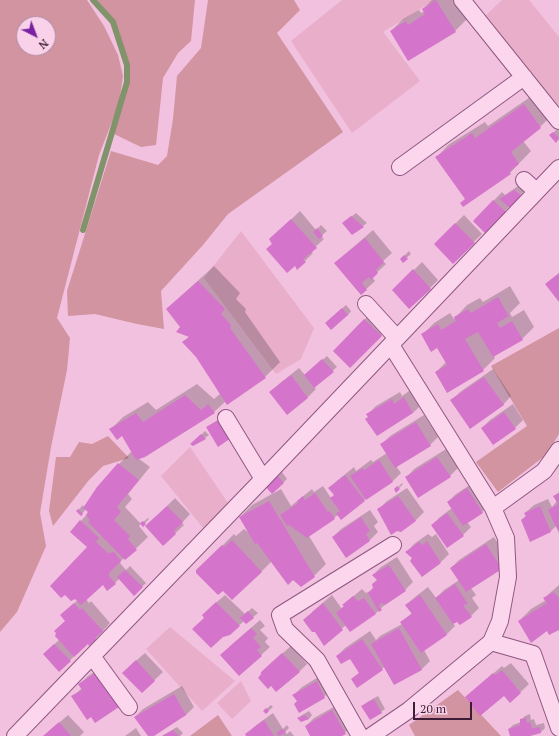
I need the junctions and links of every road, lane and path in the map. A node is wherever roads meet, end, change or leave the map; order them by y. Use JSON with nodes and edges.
{"nodes":[{"id":1,"x":462,"y":0,"type":"edge"},
{"id":2,"x":524,"y":77,"type":"junction"},
{"id":3,"x":559,"y":121,"type":"edge"},
{"id":4,"x":400,"y":166,"type":"dead end"},
{"id":5,"x":559,"y":168,"type":"edge"},
{"id":6,"x":366,"y":304,"type":"dead end"},
{"id":7,"x":394,"y":341,"type":"junction"},
{"id":8,"x":226,"y":418,"type":"dead end"},
{"id":9,"x":559,"y":450,"type":"edge"},
{"id":10,"x":263,"y":479,"type":"junction"},
{"id":11,"x":493,"y":508,"type":"junction"},
{"id":12,"x":393,"y":545,"type":"dead end"},
{"id":13,"x":491,"y":642,"type":"junction"},
{"id":14,"x":92,"y":656,"type":"junction"},
{"id":15,"x":129,"y":707,"type":"dead end"},
{"id":16,"x":559,"y":728,"type":"edge"},
{"id":17,"x":15,"y":736,"type":"edge"},
{"id":18,"x":360,"y":736,"type":"edge"},
{"id":19,"x":371,"y":736,"type":"edge"}],
"edges":[{"from":1,"to":2,"type":"street"},
{"from":2,"to":3,"type":"street"},
{"from":2,"to":4,"type":"street"},
{"from":5,"to":7,"type":"street"},
{"from":6,"to":7,"type":"street"},
{"from":7,"to":10,"type":"street"},
{"from":7,"to":11,"type":"street"},
{"from":8,"to":10,"type":"street"},
{"from":9,"to":11,"type":"street"},
{"from":10,"to":14,"type":"street"},
{"from":11,"to":13,"type":"street"},
{"from":12,"to":18,"type":"street"},
{"from":13,"to":16,"type":"street"},
{"from":13,"to":19,"type":"street"},
{"from":14,"to":15,"type":"street"},
{"from":14,"to":17,"type":"street"}]}
